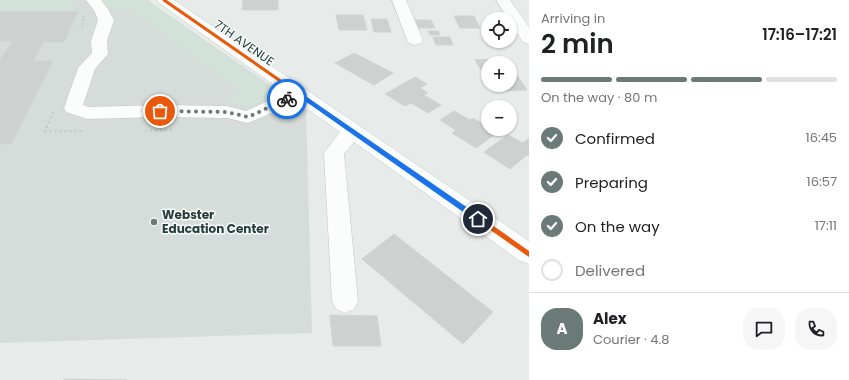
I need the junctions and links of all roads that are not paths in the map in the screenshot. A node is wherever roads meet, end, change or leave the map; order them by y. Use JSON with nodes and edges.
{"nodes":[{"id":1,"x":93,"y":0,"type":"edge"},
{"id":2,"x":164,"y":0,"type":"edge"},
{"id":3,"x":399,"y":0,"type":"edge"},
{"id":4,"x":503,"y":0,"type":"edge"},
{"id":5,"x":529,"y":38,"type":"edge"},
{"id":6,"x":415,"y":40,"type":"dead end"},
{"id":7,"x":299,"y":94,"type":"junction"},
{"id":8,"x":352,"y":131,"type":"junction"},
{"id":9,"x":529,"y":254,"type":"edge"},
{"id":10,"x":345,"y":301,"type":"dead end"}],
"edges":[{"from":1,"to":7,"type":"street"},
{"from":2,"to":7,"type":"street","name":"7TH AVENUE"},
{"from":3,"to":6,"type":"street"},
{"from":4,"to":5,"type":"street"},
{"from":7,"to":8,"type":"street","name":"7TH AVENUE"},
{"from":8,"to":9,"type":"street","name":"7TH AVENUE"},
{"from":8,"to":10,"type":"street"}]}
